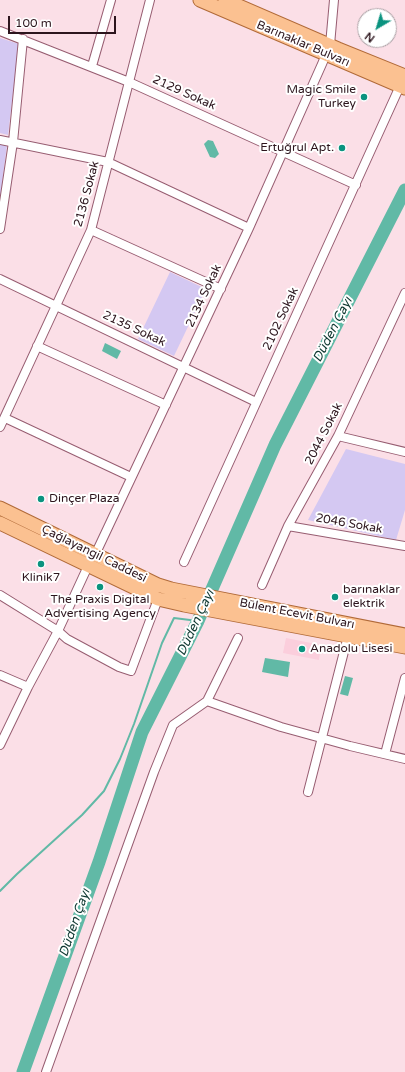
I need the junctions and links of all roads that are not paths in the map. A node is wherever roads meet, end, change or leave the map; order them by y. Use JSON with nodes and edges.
{"nodes":[{"id":1,"x":111,"y":0,"type":"edge"},
{"id":2,"x":150,"y":0,"type":"edge"},
{"id":3,"x":200,"y":0,"type":"edge"},
{"id":4,"x":225,"y":0,"type":"edge"},
{"id":5,"x":334,"y":0,"type":"edge"},
{"id":6,"x":0,"y":31,"type":"edge"},
{"id":7,"x":23,"y":39,"type":"junction"},
{"id":8,"x":328,"y":49,"type":"junction"},
{"id":9,"x":92,"y":66,"type":"junction"},
{"id":10,"x":129,"y":82,"type":"junction"},
{"id":11,"x":403,"y":83,"type":"edge"},
{"id":12,"x":0,"y":140,"type":"edge"},
{"id":13,"x":13,"y":142,"type":"junction"},
{"id":14,"x":284,"y":151,"type":"junction"},
{"id":15,"x":108,"y":162,"type":"junction"},
{"id":16,"x":356,"y":185,"type":"junction"},
{"id":17,"x":249,"y":228,"type":"junction"},
{"id":18,"x":0,"y":229,"type":"edge"},
{"id":19,"x":91,"y":230,"type":"junction"},
{"id":20,"x":0,"y":279,"type":"edge"},
{"id":21,"x":221,"y":289,"type":"junction"},
{"id":22,"x":405,"y":293,"type":"edge"},
{"id":23,"x":56,"y":305,"type":"junction"},
{"id":24,"x":38,"y":346,"type":"junction"},
{"id":25,"x":184,"y":366,"type":"junction"},
{"id":26,"x":256,"y":402,"type":"junction"},
{"id":27,"x":166,"y":405,"type":"junction"},
{"id":28,"x":5,"y":418,"type":"junction"},
{"id":29,"x":0,"y":427,"type":"edge"},
{"id":30,"x":338,"y":436,"type":"junction"},
{"id":31,"x":405,"y":452,"type":"edge"},
{"id":32,"x":132,"y":477,"type":"junction"},
{"id":33,"x":0,"y":508,"type":"edge"},
{"id":34,"x":0,"y":524,"type":"edge"},
{"id":35,"x":288,"y":526,"type":"junction"},
{"id":36,"x":405,"y":546,"type":"edge"},
{"id":37,"x":92,"y":560,"type":"junction"},
{"id":38,"x":184,"y":562,"type":"dead end"},
{"id":39,"x":262,"y":585,"type":"dead end"},
{"id":40,"x":189,"y":593,"type":"joint"},
{"id":41,"x":0,"y":596,"type":"edge"},
{"id":42,"x":158,"y":599,"type":"junction"},
{"id":43,"x":184,"y":605,"type":"joint"},
{"id":44,"x":235,"y":608,"type":"junction"},
{"id":45,"x":58,"y":631,"type":"junction"},
{"id":46,"x":405,"y":635,"type":"edge"},
{"id":47,"x":348,"y":636,"type":"junction"},
{"id":48,"x":238,"y":638,"type":"dead end"},
{"id":49,"x":405,"y":647,"type":"edge"},
{"id":50,"x":0,"y":675,"type":"edge"},
{"id":51,"x":405,"y":678,"type":"edge"},
{"id":52,"x":28,"y":687,"type":"junction"},
{"id":53,"x":206,"y":700,"type":"junction"},
{"id":54,"x":323,"y":738,"type":"junction"},
{"id":55,"x":0,"y":745,"type":"edge"},
{"id":56,"x":385,"y":754,"type":"junction"},
{"id":57,"x":405,"y":759,"type":"edge"},
{"id":58,"x":308,"y":792,"type":"dead end"},
{"id":59,"x":46,"y":1072,"type":"edge"}],
"edges":[{"from":1,"to":9,"type":"street"},
{"from":2,"to":10,"type":"street","name":"2136 Sokak"},
{"from":3,"to":8,"type":"main road","name":"Barınaklar Bulvarı"},
{"from":4,"to":8,"type":"main road","name":"Barınaklar Bulvarı"},
{"from":5,"to":8,"type":"street","name":"2134 Sokak"},
{"from":6,"to":7,"type":"street","name":"2129 Sokak"},
{"from":7,"to":9,"type":"street","name":"2129 Sokak"},
{"from":7,"to":13,"type":"street"},
{"from":8,"to":11,"type":"main road","name":"Barınaklar Bulvarı"},
{"from":8,"to":14,"type":"street","name":"2134 Sokak"},
{"from":9,"to":10,"type":"street","name":"2129 Sokak"},
{"from":10,"to":14,"type":"street","name":"2129 Sokak"},
{"from":10,"to":15,"type":"street","name":"2136 Sokak"},
{"from":11,"to":16,"type":"street","name":"2102 Sokak"},
{"from":12,"to":13,"type":"street"},
{"from":13,"to":15,"type":"street"},
{"from":13,"to":18,"type":"street"},
{"from":14,"to":16,"type":"street","name":"2129 Sokak"},
{"from":14,"to":17,"type":"street","name":"2134 Sokak"},
{"from":15,"to":17,"type":"street"},
{"from":15,"to":19,"type":"street","name":"2136 Sokak"},
{"from":16,"to":26,"type":"street","name":"2102 Sokak"},
{"from":17,"to":21,"type":"street","name":"2134 Sokak"},
{"from":19,"to":21,"type":"street"},
{"from":19,"to":23,"type":"street","name":"2136 Sokak"},
{"from":20,"to":23,"type":"street","name":"2135 Sokak"},
{"from":21,"to":25,"type":"street","name":"2134 Sokak"},
{"from":22,"to":30,"type":"street","name":"2044 Sokak"},
{"from":23,"to":24,"type":"street","name":"2136 Sokak"},
{"from":23,"to":25,"type":"street","name":"2135 Sokak"},
{"from":24,"to":27,"type":"street"},
{"from":24,"to":28,"type":"street","name":"2136 Sokak"},
{"from":25,"to":26,"type":"street","name":"2135 Sokak"},
{"from":25,"to":27,"type":"street","name":"2134 Sokak"},
{"from":26,"to":38,"type":"street","name":"2102 Sokak"},
{"from":27,"to":32,"type":"street","name":"2134 Sokak"},
{"from":28,"to":29,"type":"street","name":"2136 Sokak"},
{"from":28,"to":32,"type":"street"},
{"from":30,"to":31,"type":"street"},
{"from":30,"to":35,"type":"street","name":"2044 Sokak"},
{"from":32,"to":37,"type":"street","name":"2134 Sokak"},
{"from":33,"to":37,"type":"main road","name":"Çağlayangil Caddesi"},
{"from":34,"to":37,"type":"main road","name":"Çağlayangil Caddesi"},
{"from":35,"to":36,"type":"street","name":"2046 Sokak"},
{"from":35,"to":39,"type":"street","name":"2044 Sokak"},
{"from":37,"to":40,"type":"main road","name":"Çağlayangil Caddesi"},
{"from":37,"to":42,"type":"main road","name":"Çağlayangil Caddesi"},
{"from":37,"to":45,"type":"street","name":"2134 Sokak"},
{"from":40,"to":44,"type":"main road","name":"Bülent Ecevit Bulvarı"},
{"from":41,"to":45,"type":"street"},
{"from":42,"to":43,"type":"main road","name":"Çağlayangil Caddesi"},
{"from":42,"to":45,"type":"street"},
{"from":43,"to":44,"type":"main road","name":"Bülent Ecevit Bulvarı"},
{"from":44,"to":46,"type":"main road","name":"Bülent Ecevit Bulvarı"},
{"from":44,"to":47,"type":"main road","name":"Bülent Ecevit Bulvarı"},
{"from":45,"to":52,"type":"street","name":"2134 Sokak"},
{"from":47,"to":49,"type":"main road","name":"Bülent Ecevit Bulvarı"},
{"from":47,"to":54,"type":"street"},
{"from":48,"to":53,"type":"street"},
{"from":50,"to":52,"type":"street"},
{"from":51,"to":56,"type":"street"},
{"from":52,"to":55,"type":"street","name":"2134 Sokak"},
{"from":53,"to":54,"type":"street"},
{"from":53,"to":59,"type":"street"},
{"from":54,"to":56,"type":"street"},
{"from":54,"to":58,"type":"street"},
{"from":56,"to":57,"type":"street"}]}
